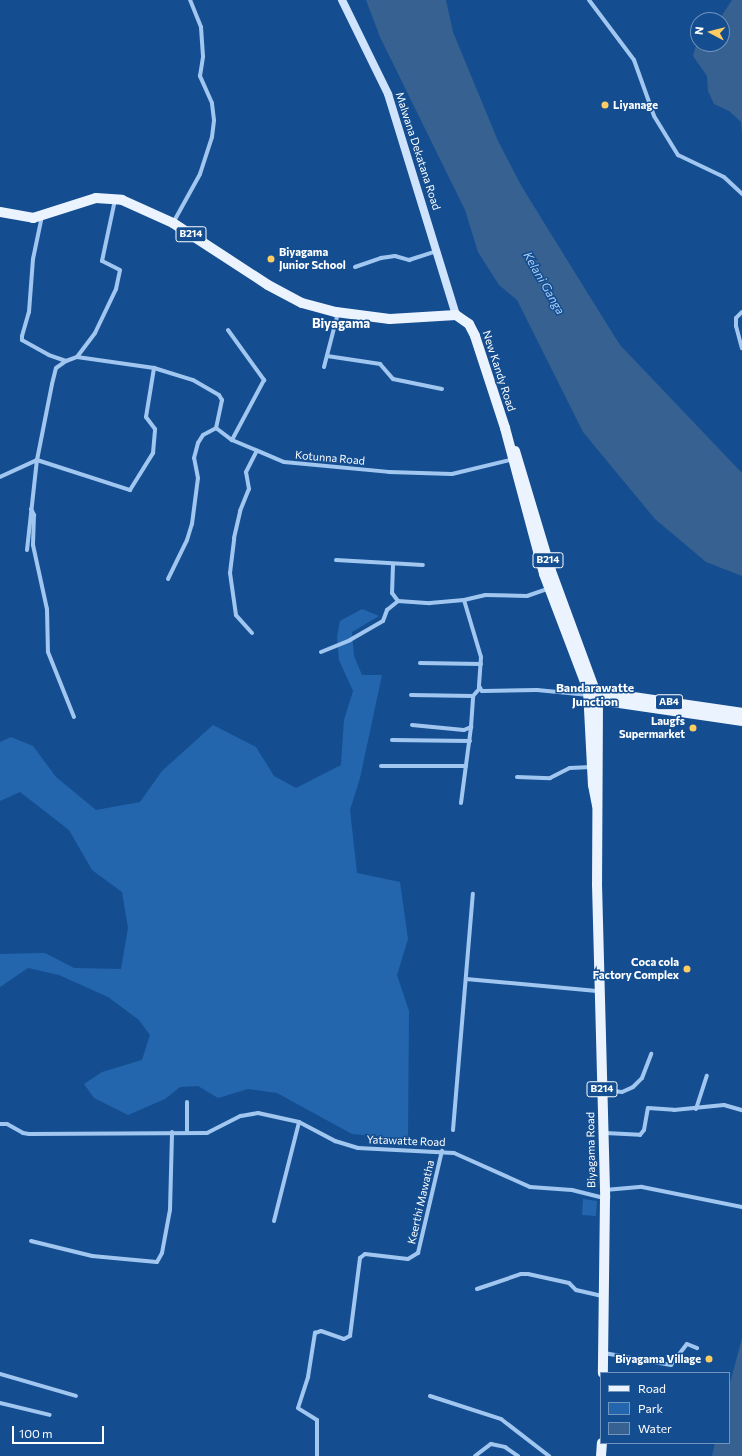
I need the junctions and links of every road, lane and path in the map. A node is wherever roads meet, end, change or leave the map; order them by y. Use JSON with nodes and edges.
{"nodes":[{"id":1,"x":190,"y":0,"type":"edge"},
{"id":2,"x":342,"y":0,"type":"edge"},
{"id":3,"x":589,"y":0,"type":"edge"},
{"id":4,"x":742,"y":194,"type":"edge"},
{"id":5,"x":115,"y":199,"type":"junction"},
{"id":6,"x":0,"y":212,"type":"edge"},
{"id":7,"x":42,"y":216,"type":"junction"},
{"id":8,"x":173,"y":223,"type":"junction"},
{"id":9,"x":438,"y":251,"type":"junction"},
{"id":10,"x":355,"y":267,"type":"dead end"},
{"id":11,"x":338,"y":312,"type":"junction"},
{"id":12,"x":742,"y":312,"type":"edge"},
{"id":13,"x":456,"y":315,"type":"junction"},
{"id":14,"x":228,"y":330,"type":"dead end"},
{"id":15,"x":742,"y":348,"type":"edge"},
{"id":16,"x":327,"y":356,"type":"junction"},
{"id":17,"x":77,"y":357,"type":"junction"},
{"id":18,"x":66,"y":361,"type":"junction"},
{"id":19,"x":324,"y":367,"type":"dead end"},
{"id":20,"x":154,"y":368,"type":"junction"},
{"id":21,"x":442,"y":389,"type":"dead end"},
{"id":22,"x":216,"y":428,"type":"junction"},
{"id":23,"x":232,"y":440,"type":"junction"},
{"id":24,"x":256,"y":452,"type":"junction"},
{"id":25,"x":515,"y":458,"type":"junction"},
{"id":26,"x":37,"y":460,"type":"junction"},
{"id":27,"x":0,"y":477,"type":"edge"},
{"id":28,"x":31,"y":509,"type":"junction"},
{"id":29,"x":27,"y":550,"type":"dead end"},
{"id":30,"x":336,"y":560,"type":"dead end"},
{"id":31,"x":393,"y":565,"type":"junction"},
{"id":32,"x":423,"y":565,"type":"dead end"},
{"id":33,"x":168,"y":579,"type":"dead end"},
{"id":34,"x":553,"y":587,"type":"junction"},
{"id":35,"x":464,"y":600,"type":"junction"},
{"id":36,"x":398,"y":601,"type":"junction"},
{"id":37,"x":252,"y":633,"type":"dead end"},
{"id":38,"x":321,"y":652,"type":"dead end"},
{"id":39,"x":420,"y":663,"type":"dead end"},
{"id":40,"x":481,"y":664,"type":"junction"},
{"id":41,"x":480,"y":688,"type":"junction"},
{"id":42,"x":411,"y":694,"type":"dead end"},
{"id":43,"x":592,"y":695,"type":"junction"},
{"id":44,"x":473,"y":696,"type":"junction"},
{"id":45,"x":742,"y":713,"type":"edge"},
{"id":46,"x":74,"y":717,"type":"dead end"},
{"id":47,"x":742,"y":721,"type":"edge"},
{"id":48,"x":412,"y":725,"type":"dead end"},
{"id":49,"x":471,"y":727,"type":"junction"},
{"id":50,"x":392,"y":740,"type":"dead end"},
{"id":51,"x":470,"y":741,"type":"junction"},
{"id":52,"x":381,"y":766,"type":"dead end"},
{"id":53,"x":466,"y":766,"type":"junction"},
{"id":54,"x":591,"y":767,"type":"junction"},
{"id":55,"x":517,"y":777,"type":"dead end"},
{"id":56,"x":461,"y":803,"type":"dead end"},
{"id":57,"x":596,"y":806,"type":"junction"},
{"id":58,"x":473,"y":894,"type":"dead end"},
{"id":59,"x":466,"y":979,"type":"junction"},
{"id":60,"x":600,"y":992,"type":"junction"},
{"id":61,"x":651,"y":1054,"type":"dead end"},
{"id":62,"x":708,"y":1076,"type":"dead end"},
{"id":63,"x":602,"y":1090,"type":"junction"},
{"id":64,"x":187,"y":1102,"type":"dead end"},
{"id":65,"x":696,"y":1109,"type":"junction"},
{"id":66,"x":742,"y":1110,"type":"edge"},
{"id":67,"x":299,"y":1122,"type":"junction"},
{"id":68,"x":0,"y":1124,"type":"edge"},
{"id":69,"x":453,"y":1130,"type":"dead end"},
{"id":70,"x":172,"y":1132,"type":"junction"},
{"id":71,"x":188,"y":1132,"type":"junction"},
{"id":72,"x":603,"y":1133,"type":"junction"},
{"id":73,"x":442,"y":1151,"type":"junction"},
{"id":74,"x":605,"y":1194,"type":"junction"},
{"id":75,"x":742,"y":1207,"type":"edge"},
{"id":76,"x":274,"y":1221,"type":"dead end"},
{"id":77,"x":32,"y":1241,"type":"dead end"},
{"id":78,"x":476,"y":1289,"type":"dead end"},
{"id":79,"x":604,"y":1297,"type":"junction"},
{"id":80,"x":698,"y":1348,"type":"dead end"},
{"id":81,"x":604,"y":1353,"type":"junction"},
{"id":82,"x":603,"y":1372,"type":"edge"},
{"id":83,"x":0,"y":1374,"type":"edge"},
{"id":84,"x":76,"y":1396,"type":"dead end"},
{"id":85,"x":430,"y":1396,"type":"dead end"},
{"id":86,"x":0,"y":1403,"type":"edge"},
{"id":87,"x":50,"y":1415,"type":"dead end"},
{"id":88,"x":602,"y":1444,"type":"edge"},
{"id":89,"x":317,"y":1456,"type":"edge"},
{"id":90,"x":475,"y":1456,"type":"edge"},
{"id":91,"x":518,"y":1456,"type":"edge"},
{"id":92,"x":549,"y":1456,"type":"edge"},
{"id":93,"x":602,"y":1456,"type":"edge"}],
"edges":[{"from":1,"to":8,"type":"street"},
{"from":2,"to":9,"type":"main road","name":"Malwana Dekatana Road"},
{"from":3,"to":4,"type":"street"},
{"from":5,"to":7,"type":"main road","number":"B214"},
{"from":5,"to":8,"type":"main road","number":"B214"},
{"from":5,"to":17,"type":"street"},
{"from":6,"to":7,"type":"main road","number":"B214"},
{"from":7,"to":18,"type":"street"},
{"from":8,"to":11,"type":"main road","number":"B214"},
{"from":9,"to":10,"type":"street"},
{"from":9,"to":13,"type":"main road","name":"Malwana Dekatana Road"},
{"from":11,"to":13,"type":"main road","number":"B214"},
{"from":11,"to":16,"type":"street"},
{"from":12,"to":15,"type":"street"},
{"from":13,"to":25,"type":"main road","name":"New Kandy Road","number":"B214"},
{"from":14,"to":23,"type":"street"},
{"from":16,"to":19,"type":"street"},
{"from":16,"to":21,"type":"street"},
{"from":17,"to":18,"type":"street"},
{"from":17,"to":20,"type":"street"},
{"from":18,"to":26,"type":"street"},
{"from":20,"to":22,"type":"street"},
{"from":20,"to":26,"type":"street"},
{"from":22,"to":23,"type":"street","name":"Kotunna Road"},
{"from":22,"to":33,"type":"street"},
{"from":23,"to":24,"type":"street","name":"Kotunna Road"},
{"from":24,"to":25,"type":"street","name":"Kotunna Road"},
{"from":24,"to":37,"type":"street"},
{"from":25,"to":34,"type":"main road","name":"New Kandy Road","number":"B214"},
{"from":26,"to":27,"type":"street"},
{"from":26,"to":28,"type":"street"},
{"from":28,"to":29,"type":"street"},
{"from":28,"to":46,"type":"street"},
{"from":30,"to":31,"type":"street"},
{"from":31,"to":32,"type":"street"},
{"from":31,"to":36,"type":"street"},
{"from":34,"to":35,"type":"street"},
{"from":34,"to":43,"type":"main road","name":"New Kandy Road","number":"B214"},
{"from":35,"to":36,"type":"street"},
{"from":35,"to":40,"type":"street"},
{"from":36,"to":38,"type":"street"},
{"from":39,"to":40,"type":"street"},
{"from":40,"to":41,"type":"street"},
{"from":41,"to":43,"type":"street"},
{"from":41,"to":44,"type":"street"},
{"from":42,"to":44,"type":"street"},
{"from":43,"to":45,"type":"main road","number":"AB4"},
{"from":43,"to":47,"type":"main road","number":"AB4"},
{"from":43,"to":54,"type":"main road","name":"Biyagama Road","number":"B214"},
{"from":43,"to":57,"type":"main road","name":"Biyagama Road","number":"B214"},
{"from":44,"to":49,"type":"street"},
{"from":48,"to":49,"type":"street"},
{"from":49,"to":51,"type":"street"},
{"from":50,"to":51,"type":"street"},
{"from":51,"to":53,"type":"street"},
{"from":52,"to":53,"type":"street"},
{"from":53,"to":56,"type":"street"},
{"from":54,"to":55,"type":"street"},
{"from":54,"to":57,"type":"main road","name":"Biyagama Road","number":"B214"},
{"from":57,"to":60,"type":"main road","name":"Biyagama Road","number":"B214"},
{"from":58,"to":59,"type":"street"},
{"from":59,"to":60,"type":"street"},
{"from":59,"to":69,"type":"street"},
{"from":60,"to":63,"type":"main road","name":"Biyagama Road","number":"B214"},
{"from":61,"to":63,"type":"street"},
{"from":62,"to":65,"type":"street"},
{"from":63,"to":72,"type":"main road","name":"Biyagama Road","number":"B214"},
{"from":64,"to":71,"type":"street"},
{"from":65,"to":66,"type":"street"},
{"from":65,"to":72,"type":"street"},
{"from":67,"to":71,"type":"street","name":"Yatawatte Road"},
{"from":67,"to":73,"type":"street","name":"Yatawatte Road"},
{"from":67,"to":76,"type":"street"},
{"from":68,"to":70,"type":"street","name":"Yatawatte Road"},
{"from":70,"to":71,"type":"street","name":"Yatawatte Road"},
{"from":70,"to":77,"type":"street"},
{"from":72,"to":74,"type":"main road","name":"Biyagama Road","number":"B214"},
{"from":73,"to":74,"type":"street","name":"Yatawatte Road"},
{"from":73,"to":89,"type":"street","name":"Keerthi Mawatha"},
{"from":74,"to":75,"type":"street","name":"Yatawatte Road"},
{"from":74,"to":79,"type":"main road","name":"Biyagama Road","number":"B214"},
{"from":78,"to":79,"type":"street"},
{"from":79,"to":81,"type":"main road","name":"Biyagama Road","number":"B214"},
{"from":80,"to":81,"type":"street"},
{"from":81,"to":82,"type":"main road","name":"Biyagama Road","number":"B214"},
{"from":83,"to":84,"type":"street"},
{"from":85,"to":92,"type":"street"},
{"from":86,"to":87,"type":"street"},
{"from":88,"to":93,"type":"main road"},
{"from":90,"to":91,"type":"street"}]}
